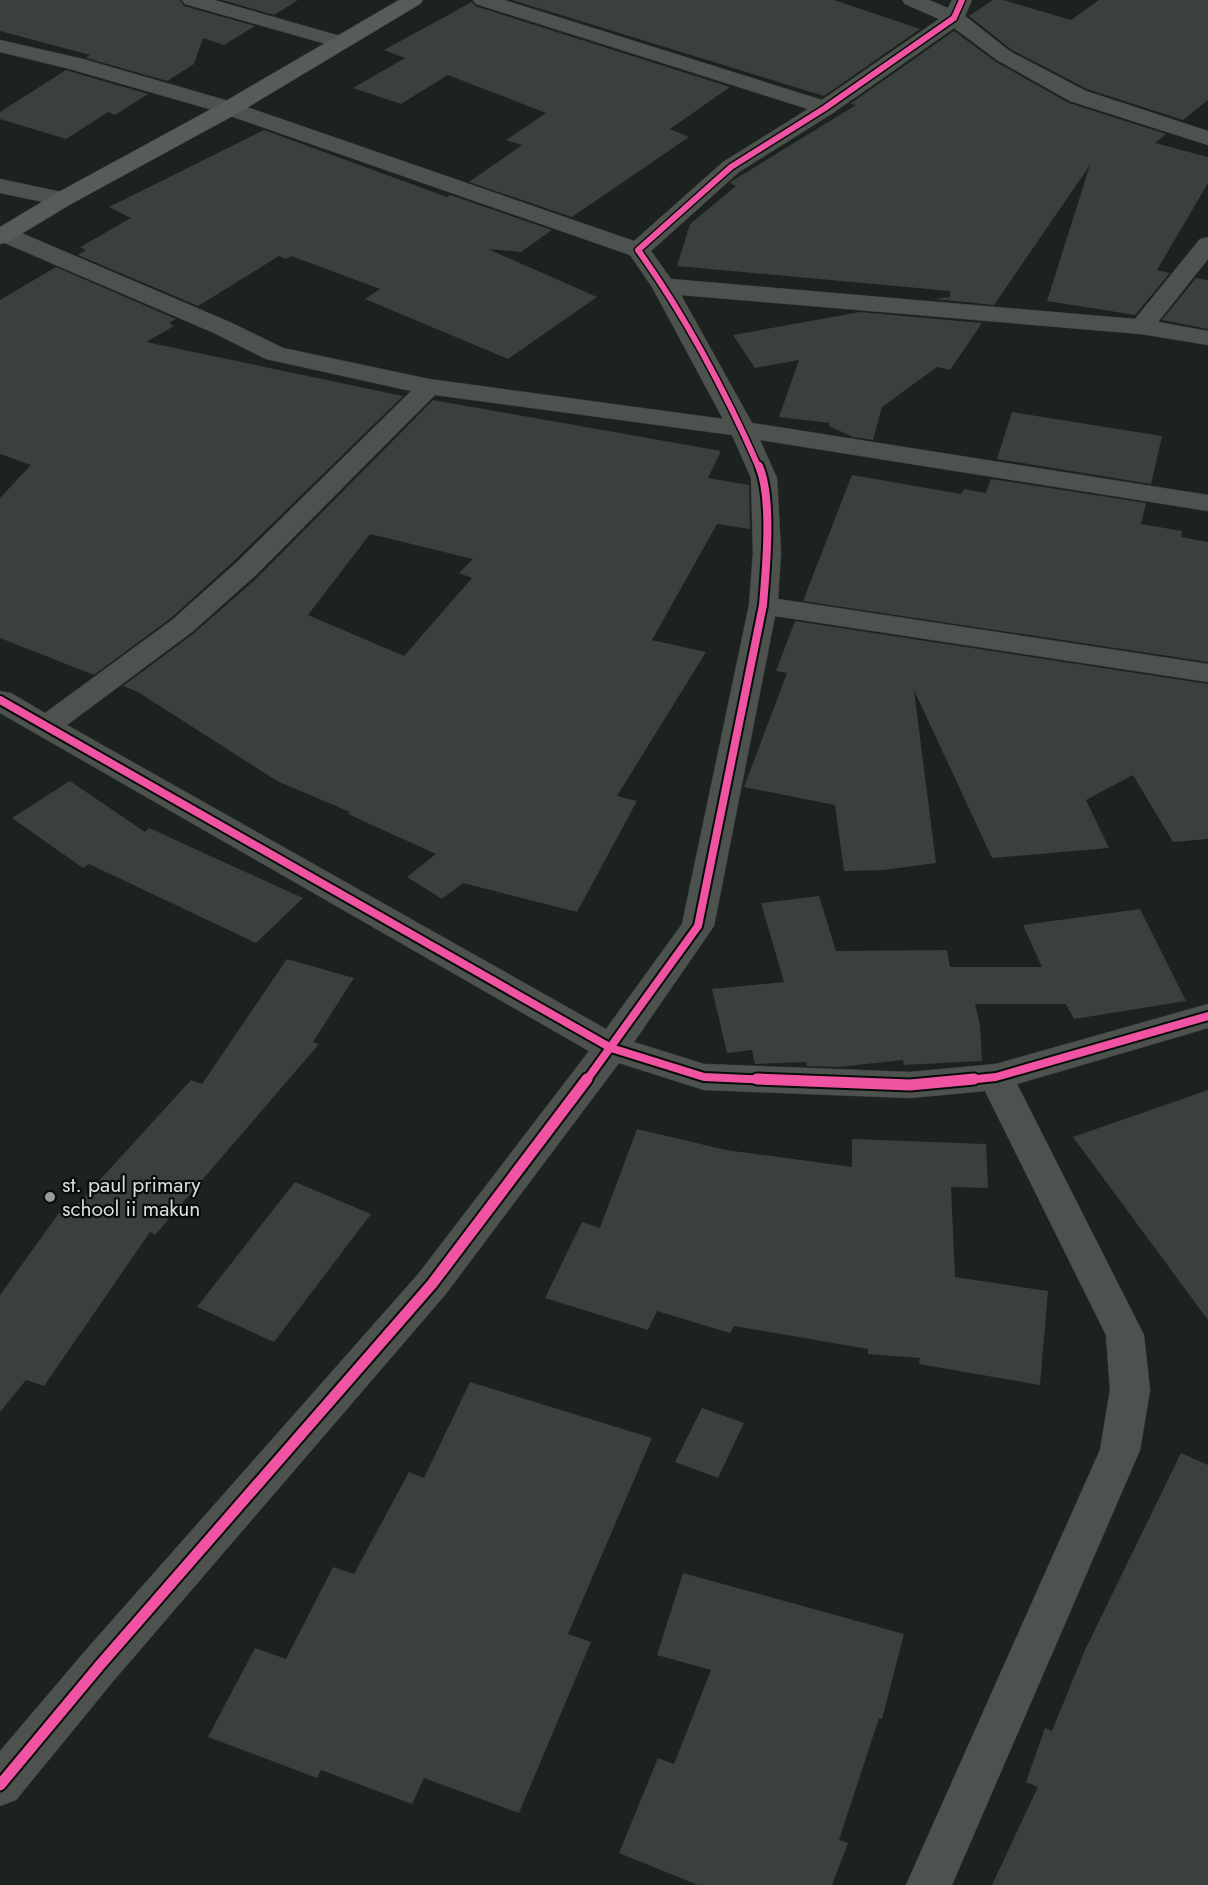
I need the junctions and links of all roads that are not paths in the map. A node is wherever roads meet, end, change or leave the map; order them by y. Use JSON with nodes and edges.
{"nodes":[{"id":1,"x":192,"y":0,"type":"edge"},
{"id":2,"x":413,"y":0,"type":"edge"},
{"id":3,"x":483,"y":0,"type":"edge"},
{"id":4,"x":912,"y":0,"type":"edge"},
{"id":5,"x":958,"y":9,"type":"edge"},
{"id":6,"x":340,"y":42,"type":"junction"},
{"id":7,"x":0,"y":46,"type":"edge"},
{"id":8,"x":232,"y":107,"type":"junction"},
{"id":9,"x":825,"y":108,"type":"junction"},
{"id":10,"x":1208,"y":138,"type":"edge"},
{"id":11,"x":0,"y":186,"type":"edge"},
{"id":12,"x":63,"y":199,"type":"junction"},
{"id":13,"x":2,"y":236,"type":"edge"},
{"id":14,"x":1208,"y":244,"type":"edge"},
{"id":15,"x":638,"y":250,"type":"junction"},
{"id":16,"x":664,"y":286,"type":"junction"},
{"id":17,"x":1142,"y":327,"type":"junction"},
{"id":18,"x":1208,"y":338,"type":"edge"},
{"id":19,"x":429,"y":387,"type":"junction"},
{"id":20,"x":742,"y":429,"type":"junction"},
{"id":21,"x":1208,"y":503,"type":"edge"},
{"id":22,"x":763,"y":605,"type":"junction"},
{"id":23,"x":1208,"y":673,"type":"edge"},
{"id":24,"x":0,"y":700,"type":"edge"},
{"id":25,"x":47,"y":726,"type":"junction"},
{"id":26,"x":1208,"y":1016,"type":"edge"},
{"id":27,"x":610,"y":1048,"type":"junction"},
{"id":28,"x":996,"y":1077,"type":"junction"},
{"id":29,"x":0,"y":1785,"type":"edge"},
{"id":30,"x":929,"y":1885,"type":"edge"}],
"edges":[{"from":1,"to":6,"type":"street"},
{"from":2,"to":6,"type":"main road"},
{"from":3,"to":9,"type":"street"},
{"from":4,"to":5,"type":"street"},
{"from":5,"to":9,"type":"street"},
{"from":5,"to":10,"type":"street"},
{"from":6,"to":8,"type":"main road"},
{"from":7,"to":8,"type":"street"},
{"from":8,"to":12,"type":"main road"},
{"from":8,"to":15,"type":"street"},
{"from":9,"to":15,"type":"street"},
{"from":11,"to":12,"type":"street"},
{"from":12,"to":13,"type":"main road"},
{"from":13,"to":19,"type":"street"},
{"from":14,"to":17,"type":"street"},
{"from":15,"to":16,"type":"street"},
{"from":16,"to":17,"type":"street"},
{"from":16,"to":20,"type":"street"},
{"from":17,"to":18,"type":"street"},
{"from":19,"to":20,"type":"street"},
{"from":19,"to":25,"type":"street"},
{"from":20,"to":21,"type":"street"},
{"from":20,"to":22,"type":"street"},
{"from":22,"to":23,"type":"street"},
{"from":22,"to":27,"type":"street"},
{"from":24,"to":25,"type":"street"},
{"from":25,"to":27,"type":"street"},
{"from":26,"to":28,"type":"street"},
{"from":27,"to":28,"type":"street"},
{"from":27,"to":29,"type":"street"},
{"from":28,"to":30,"type":"street"}]}
